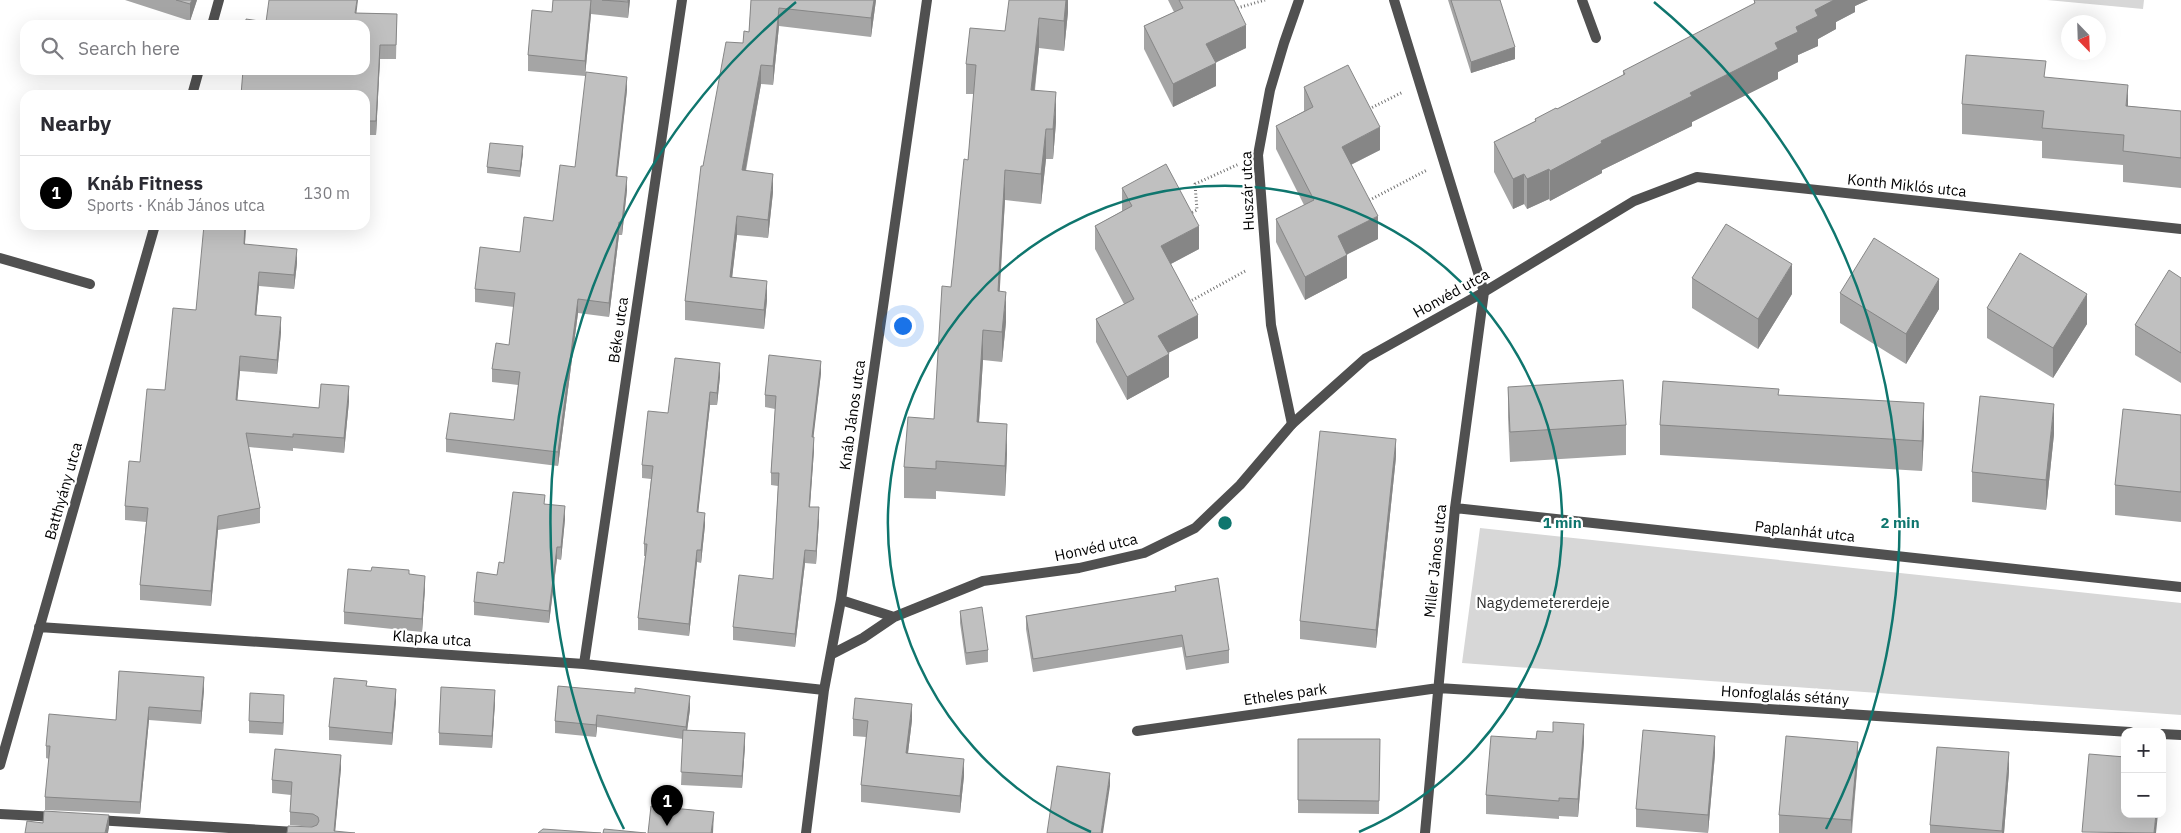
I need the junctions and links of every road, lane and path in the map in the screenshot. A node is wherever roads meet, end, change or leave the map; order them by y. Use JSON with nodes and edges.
{"nodes":[{"id":1,"x":219,"y":0,"type":"edge"},
{"id":2,"x":682,"y":0,"type":"edge"},
{"id":3,"x":927,"y":0,"type":"edge"},
{"id":4,"x":1265,"y":0,"type":"edge"},
{"id":5,"x":1299,"y":0,"type":"edge"},
{"id":6,"x":1394,"y":0,"type":"edge"},
{"id":7,"x":1582,"y":0,"type":"edge"},
{"id":8,"x":1228,"y":11,"type":"edge"},
{"id":9,"x":213,"y":20,"type":"edge"},
{"id":10,"x":1596,"y":38,"type":"dead end"},
{"id":11,"x":198,"y":75,"type":"edge"},
{"id":12,"x":1420,"y":84,"type":"junction"},
{"id":13,"x":193,"y":90,"type":"edge"},
{"id":14,"x":1361,"y":112,"type":"edge"},
{"id":15,"x":1258,"y":155,"type":"junction"},
{"id":16,"x":1443,"y":162,"type":"junction"},
{"id":17,"x":1634,"y":201,"type":"joint"},
{"id":18,"x":1360,"y":205,"type":"edge"},
{"id":19,"x":1182,"y":218,"type":"edge"},
{"id":20,"x":2181,"y":228,"type":"edge"},
{"id":21,"x":154,"y":230,"type":"edge"},
{"id":22,"x":0,"y":258,"type":"edge"},
{"id":23,"x":1265,"y":260,"type":"junction"},
{"id":24,"x":90,"y":284,"type":"dead end"},
{"id":25,"x":1484,"y":292,"type":"junction"},
{"id":26,"x":1181,"y":306,"type":"edge"},
{"id":27,"x":1292,"y":424,"type":"junction"},
{"id":28,"x":1455,"y":508,"type":"junction"},
{"id":29,"x":2181,"y":587,"type":"edge"},
{"id":30,"x":841,"y":600,"type":"junction"},
{"id":31,"x":894,"y":617,"type":"junction"},
{"id":32,"x":38,"y":627,"type":"junction"},
{"id":33,"x":832,"y":654,"type":"junction"},
{"id":34,"x":584,"y":664,"type":"junction"},
{"id":35,"x":1438,"y":688,"type":"junction"},
{"id":36,"x":824,"y":690,"type":"junction"},
{"id":37,"x":1137,"y":731,"type":"dead end"},
{"id":38,"x":2121,"y":731,"type":"edge"},
{"id":39,"x":2166,"y":734,"type":"edge"},
{"id":40,"x":2181,"y":735,"type":"edge"},
{"id":41,"x":0,"y":765,"type":"edge"},
{"id":42,"x":0,"y":814,"type":"edge"},
{"id":43,"x":68,"y":818,"type":"edge"},
{"id":44,"x":88,"y":819,"type":"edge"},
{"id":45,"x":312,"y":833,"type":"edge"},
{"id":46,"x":806,"y":833,"type":"edge"},
{"id":47,"x":1424,"y":833,"type":"edge"}],
"edges":[{"from":1,"to":9,"type":"street"},
{"from":2,"to":34,"type":"street","name":"Béke utca"},
{"from":3,"to":30,"type":"street","name":"Knáb János utca"},
{"from":4,"to":8,"type":"path"},
{"from":5,"to":15,"type":"street","name":"Huszár utca"},
{"from":6,"to":12,"type":"street"},
{"from":7,"to":10,"type":"street"},
{"from":11,"to":13,"type":"street"},
{"from":12,"to":14,"type":"path"},
{"from":12,"to":16,"type":"street"},
{"from":15,"to":19,"type":"path"},
{"from":15,"to":23,"type":"street","name":"Huszár utca"},
{"from":16,"to":18,"type":"path"},
{"from":16,"to":25,"type":"street"},
{"from":17,"to":20,"type":"street","name":"Konth Miklós utca"},
{"from":17,"to":25,"type":"street","name":"Honvéd utca"},
{"from":21,"to":32,"type":"street","name":"Batthyány utca"},
{"from":22,"to":24,"type":"street"},
{"from":23,"to":26,"type":"path"},
{"from":23,"to":27,"type":"street","name":"Huszár utca"},
{"from":25,"to":27,"type":"street","name":"Honvéd utca"},
{"from":25,"to":28,"type":"street","name":"Miller János utca"},
{"from":27,"to":31,"type":"street","name":"Honvéd utca"},
{"from":28,"to":29,"type":"street","name":"Paplanhát utca"},
{"from":28,"to":35,"type":"street","name":"Miller János utca"},
{"from":30,"to":31,"type":"street"},
{"from":30,"to":33,"type":"street","name":"Knáb János utca"},
{"from":31,"to":33,"type":"street","name":"Honvéd utca"},
{"from":32,"to":34,"type":"street","name":"Klapka utca"},
{"from":32,"to":41,"type":"street","name":"Batthyány utca"},
{"from":33,"to":36,"type":"street","name":"Knáb János utca"},
{"from":34,"to":36,"type":"street","name":"Klapka utca"},
{"from":35,"to":37,"type":"street","name":"Etheles park"},
{"from":35,"to":38,"type":"street","name":"Honfoglalás sétány"},
{"from":35,"to":47,"type":"street","name":"Miller János utca"},
{"from":36,"to":46,"type":"street","name":"Knáb János utca"},
{"from":39,"to":40,"type":"street"},
{"from":42,"to":43,"type":"street"},
{"from":44,"to":45,"type":"street"}]}
